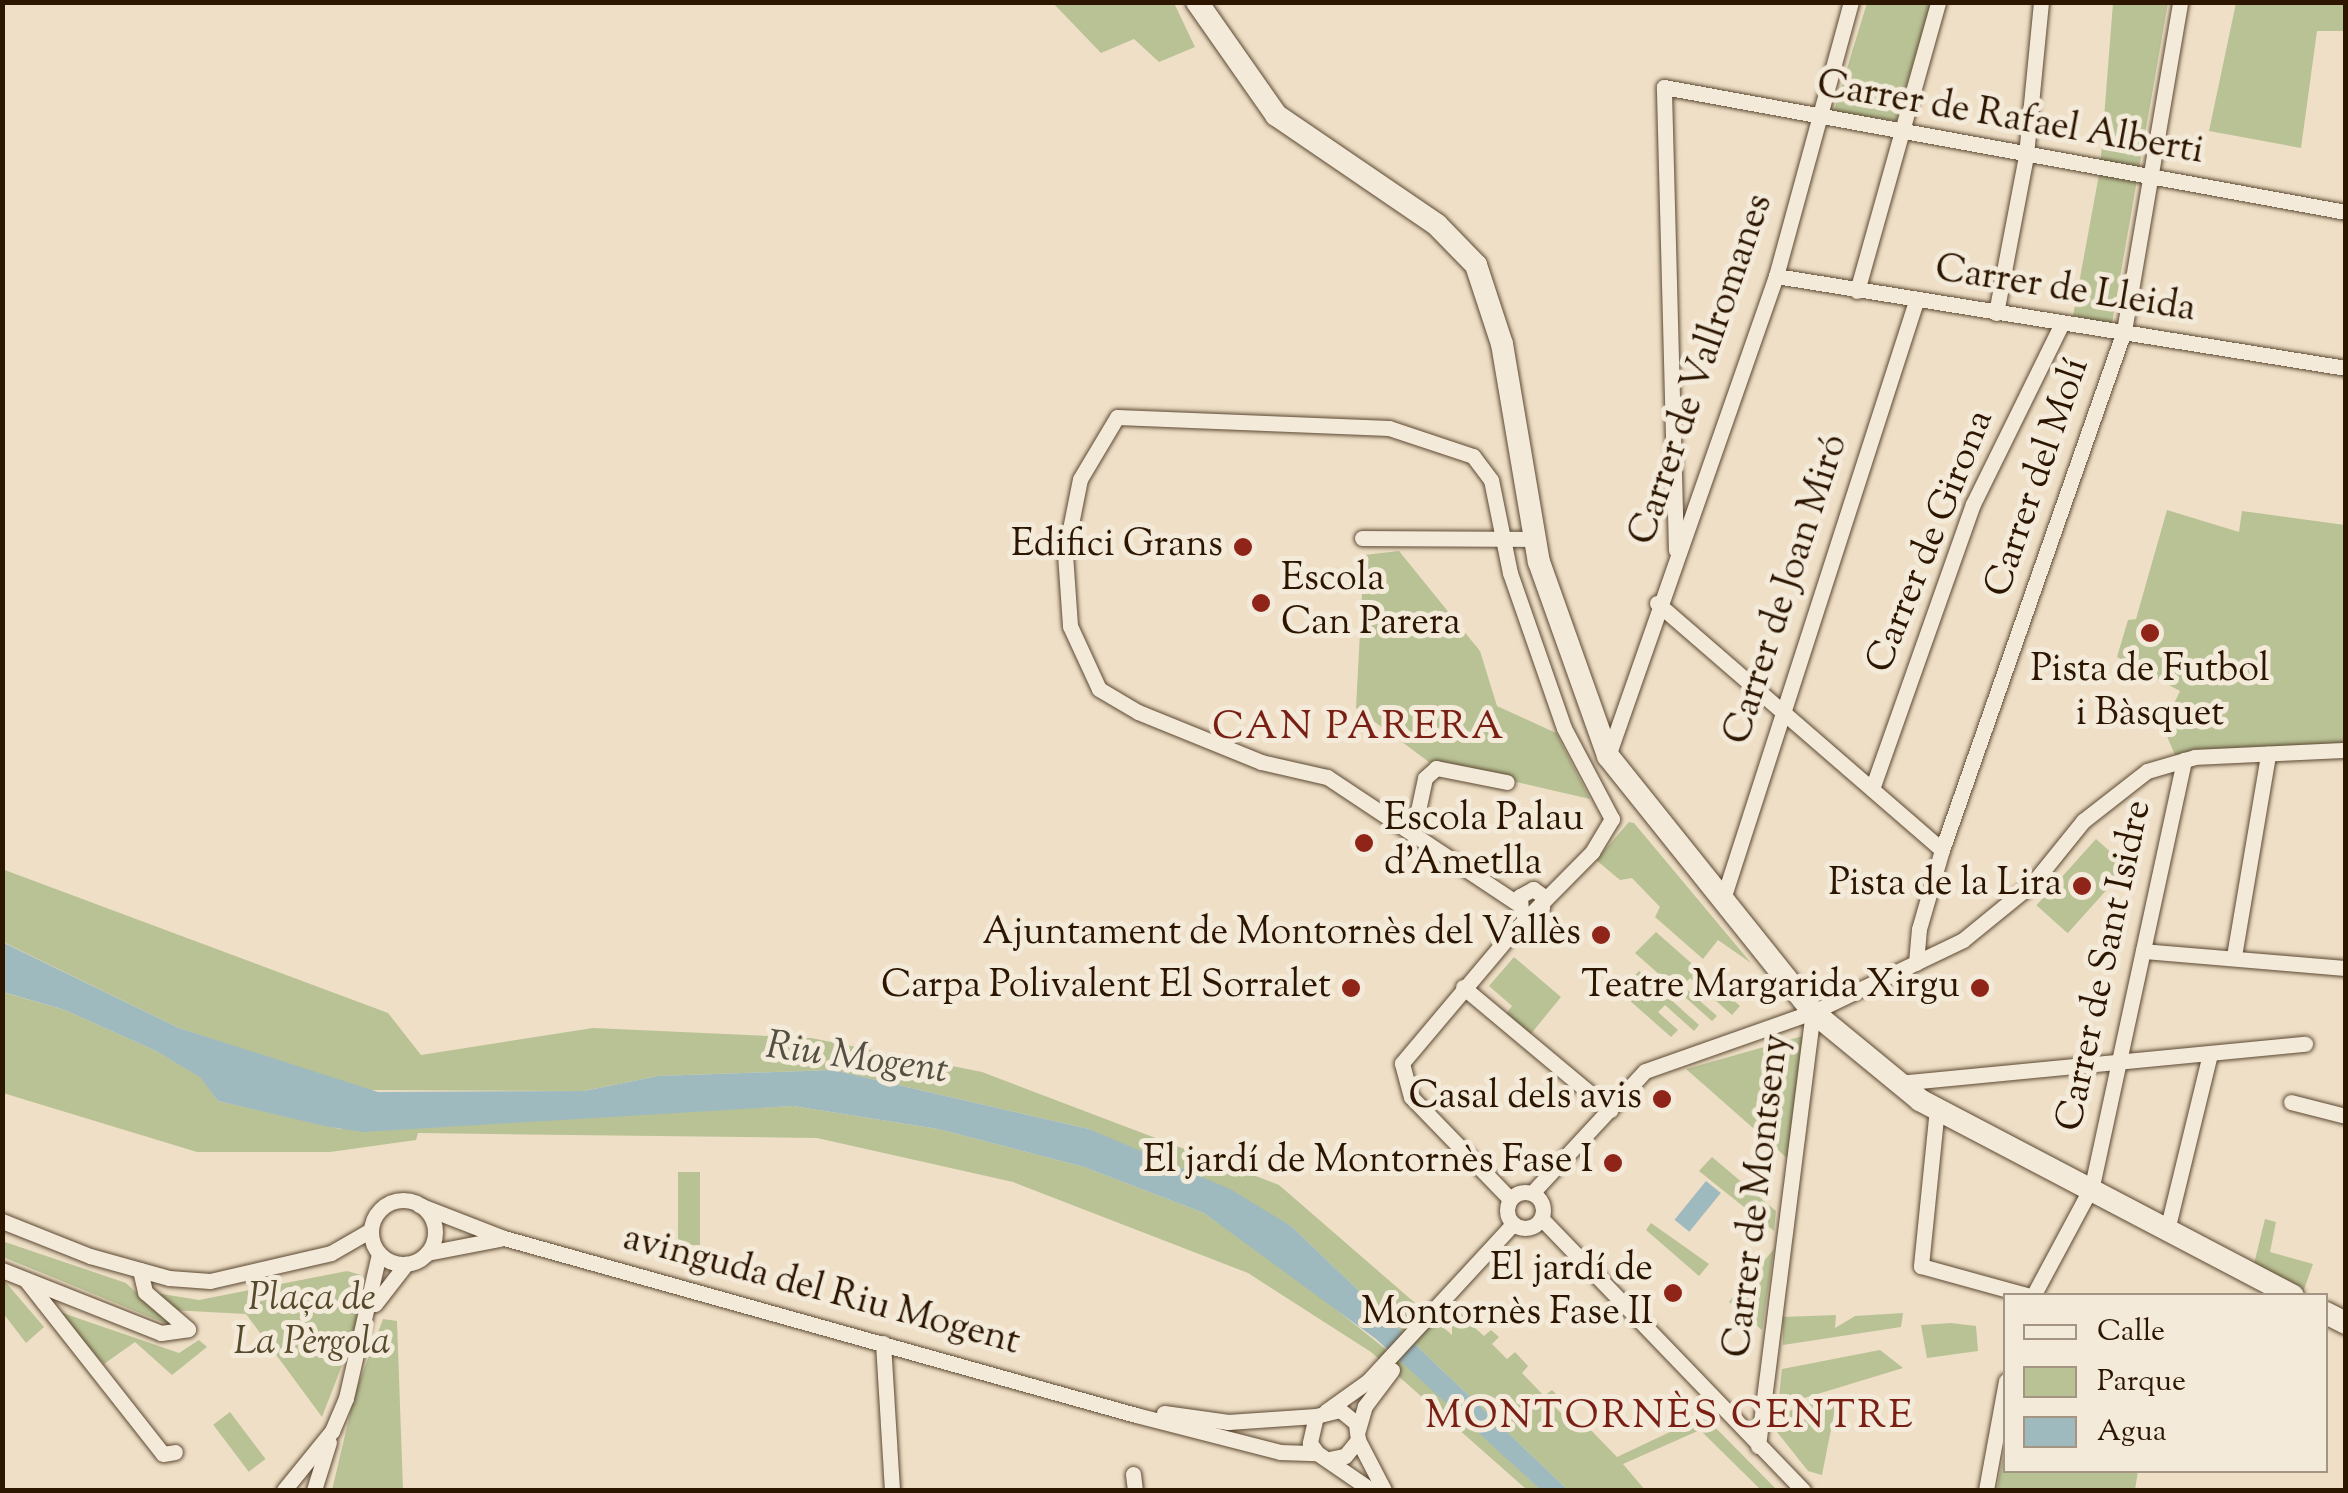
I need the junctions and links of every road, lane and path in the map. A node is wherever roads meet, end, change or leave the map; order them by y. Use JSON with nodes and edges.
{"nodes":[{"id":1,"x":1197,"y":2,"type":"edge"},
{"id":2,"x":1851,"y":2,"type":"edge"},
{"id":3,"x":1938,"y":2,"type":"edge"},
{"id":4,"x":2041,"y":2,"type":"edge"},
{"id":5,"x":2180,"y":2,"type":"edge"},
{"id":6,"x":1818,"y":119,"type":"junction"},
{"id":7,"x":1898,"y":133,"type":"junction"},
{"id":8,"x":2026,"y":156,"type":"junction"},
{"id":9,"x":2150,"y":177,"type":"junction"},
{"id":10,"x":2346,"y":212,"type":"edge"},
{"id":11,"x":1776,"y":276,"type":"junction"},
{"id":12,"x":1857,"y":290,"type":"junction"},
{"id":13,"x":1916,"y":301,"type":"junction"},
{"id":14,"x":1996,"y":313,"type":"junction"},
{"id":15,"x":2062,"y":323,"type":"junction"},
{"id":16,"x":2124,"y":331,"type":"junction"},
{"id":17,"x":2346,"y":368,"type":"edge"},
{"id":18,"x":1362,"y":538,"type":"dead end"},
{"id":19,"x":1534,"y":539,"type":"junction"},
{"id":20,"x":1504,"y":542,"type":"junction"},
{"id":21,"x":1676,"y":550,"type":"junction"},
{"id":22,"x":1657,"y":604,"type":"junction"},
{"id":23,"x":1782,"y":713,"type":"junction"},
{"id":24,"x":2346,"y":750,"type":"edge"},
{"id":25,"x":2268,"y":754,"type":"junction"},
{"id":26,"x":1608,"y":756,"type":"junction"},
{"id":27,"x":2184,"y":760,"type":"junction"},
{"id":28,"x":1507,"y":782,"type":"dead end"},
{"id":29,"x":1872,"y":789,"type":"junction"},
{"id":30,"x":1413,"y":834,"type":"junction"},
{"id":31,"x":1942,"y":850,"type":"junction"},
{"id":32,"x":1723,"y":899,"type":"junction"},
{"id":33,"x":1528,"y":909,"type":"junction"},
{"id":34,"x":2144,"y":951,"type":"junction"},
{"id":35,"x":2234,"y":956,"type":"junction"},
{"id":36,"x":1916,"y":963,"type":"junction"},
{"id":37,"x":2346,"y":968,"type":"edge"},
{"id":38,"x":1463,"y":987,"type":"junction"},
{"id":39,"x":1814,"y":1012,"type":"junction"},
{"id":40,"x":2305,"y":1044,"type":"dead end"},
{"id":41,"x":2209,"y":1058,"type":"junction"},
{"id":42,"x":2120,"y":1066,"type":"junction"},
{"id":43,"x":1898,"y":1083,"type":"junction"},
{"id":44,"x":2291,"y":1102,"type":"dead end"},
{"id":45,"x":1937,"y":1108,"type":"junction"},
{"id":46,"x":1610,"y":1110,"type":"junction"},
{"id":47,"x":2346,"y":1116,"type":"edge"},
{"id":48,"x":2092,"y":1186,"type":"junction"},
{"id":49,"x":1532,"y":1194,"type":"junction"},
{"id":50,"x":1510,"y":1199,"type":"junction"},
{"id":51,"x":419,"y":1205,"type":"junction"},
{"id":52,"x":1541,"y":1218,"type":"junction"},
{"id":53,"x":2,"y":1221,"type":"edge"},
{"id":54,"x":1513,"y":1224,"type":"junction"},
{"id":55,"x":2168,"y":1226,"type":"junction"},
{"id":56,"x":371,"y":1230,"type":"junction"},
{"id":57,"x":504,"y":1238,"type":"junction"},
{"id":58,"x":378,"y":1253,"type":"junction"},
{"id":59,"x":427,"y":1253,"type":"junction"},
{"id":60,"x":331,"y":1254,"type":"junction"},
{"id":61,"x":406,"y":1264,"type":"junction"},
{"id":62,"x":2,"y":1270,"type":"edge"},
{"id":63,"x":140,"y":1270,"type":"junction"},
{"id":64,"x":26,"y":1280,"type":"junction"},
{"id":65,"x":2020,"y":1293,"type":"edge"},
{"id":66,"x":2033,"y":1293,"type":"edge"},
{"id":67,"x":2288,"y":1293,"type":"edge"},
{"id":68,"x":370,"y":1316,"type":"junction"},
{"id":69,"x":883,"y":1343,"type":"junction"},
{"id":70,"x":1372,"y":1384,"type":"junction"},
{"id":71,"x":2003,"y":1397,"type":"edge"},
{"id":72,"x":1121,"y":1407,"type":"junction"},
{"id":73,"x":1321,"y":1414,"type":"junction"},
{"id":74,"x":1274,"y":1420,"type":"junction"},
{"id":75,"x":332,"y":1431,"type":"junction"},
{"id":76,"x":1358,"y":1435,"type":"junction"},
{"id":77,"x":1758,"y":1446,"type":"junction"},
{"id":78,"x":1274,"y":1451,"type":"junction"},
{"id":79,"x":176,"y":1452,"type":"dead end"},
{"id":80,"x":1323,"y":1456,"type":"junction"},
{"id":81,"x":284,"y":1490,"type":"edge"},
{"id":82,"x":314,"y":1490,"type":"edge"},
{"id":83,"x":892,"y":1490,"type":"edge"},
{"id":84,"x":1371,"y":1490,"type":"edge"},
{"id":85,"x":1384,"y":1490,"type":"edge"},
{"id":86,"x":1803,"y":1490,"type":"edge"},
{"id":87,"x":1986,"y":1490,"type":"edge"}],
"edges":[{"from":1,"to":19,"type":"street"},
{"from":2,"to":6,"type":"street","name":"Carrer de Vallromanes"},
{"from":3,"to":7,"type":"street"},
{"from":4,"to":8,"type":"street"},
{"from":5,"to":9,"type":"street","name":"Carrer del Molí"},
{"from":6,"to":7,"type":"street","name":"Carrer de Rafael Alberti"},
{"from":6,"to":11,"type":"street","name":"Carrer de Vallromanes"},
{"from":6,"to":21,"type":"street","name":"Carrer de Rafael Alberti"},
{"from":7,"to":8,"type":"street","name":"Carrer de Rafael Alberti"},
{"from":7,"to":12,"type":"street"},
{"from":8,"to":9,"type":"street","name":"Carrer de Rafael Alberti"},
{"from":8,"to":14,"type":"street"},
{"from":9,"to":10,"type":"street","name":"Carrer de Rafael Alberti"},
{"from":9,"to":16,"type":"street","name":"Carrer del Molí"},
{"from":11,"to":12,"type":"street","name":"Carrer de Lleida"},
{"from":11,"to":21,"type":"street","name":"Carrer de Vallromanes"},
{"from":12,"to":13,"type":"street","name":"Carrer de Lleida"},
{"from":13,"to":14,"type":"street","name":"Carrer de Lleida"},
{"from":13,"to":23,"type":"street","name":"Carrer de Joan Miró"},
{"from":14,"to":15,"type":"street","name":"Carrer de Lleida"},
{"from":15,"to":16,"type":"street","name":"Carrer de Lleida"},
{"from":15,"to":29,"type":"street","name":"Carrer de Girona"},
{"from":16,"to":17,"type":"street","name":"Carrer de Lleida"},
{"from":16,"to":31,"type":"street","name":"Carrer del Molí"},
{"from":18,"to":20,"type":"street"},
{"from":19,"to":20,"type":"street"},
{"from":19,"to":26,"type":"street"},
{"from":20,"to":30,"type":"street"},
{"from":20,"to":33,"type":"street"},
{"from":21,"to":22,"type":"street","name":"Carrer de Vallromanes"},
{"from":22,"to":23,"type":"street"},
{"from":22,"to":26,"type":"street","name":"Carrer de Vallromanes"},
{"from":23,"to":29,"type":"street"},
{"from":23,"to":32,"type":"street","name":"Carrer de Joan Miró"},
{"from":24,"to":25,"type":"street"},
{"from":25,"to":27,"type":"street"},
{"from":25,"to":35,"type":"street"},
{"from":26,"to":32,"type":"street"},
{"from":27,"to":34,"type":"street","name":"Carrer de Sant Isidre"},
{"from":27,"to":36,"type":"street"},
{"from":28,"to":30,"type":"street"},
{"from":29,"to":31,"type":"street"},
{"from":30,"to":33,"type":"street"},
{"from":31,"to":36,"type":"street","name":"Carrer del Molí"},
{"from":32,"to":39,"type":"street"},
{"from":33,"to":38,"type":"street"},
{"from":34,"to":35,"type":"street"},
{"from":34,"to":42,"type":"street","name":"Carrer de Sant Isidre"},
{"from":35,"to":37,"type":"street"},
{"from":36,"to":39,"type":"street"},
{"from":38,"to":46,"type":"street"},
{"from":38,"to":50,"type":"street"},
{"from":39,"to":43,"type":"street"},
{"from":39,"to":46,"type":"street"},
{"from":39,"to":77,"type":"street","name":"Carrer de Montseny"},
{"from":40,"to":41,"type":"street"},
{"from":41,"to":42,"type":"street"},
{"from":41,"to":55,"type":"street"},
{"from":42,"to":43,"type":"street"},
{"from":42,"to":48,"type":"street","name":"Carrer de Sant Isidre"},
{"from":43,"to":45,"type":"street"},
{"from":44,"to":47,"type":"street"},
{"from":45,"to":48,"type":"street"},
{"from":45,"to":65,"type":"street"},
{"from":46,"to":49,"type":"street"},
{"from":48,"to":55,"type":"street"},
{"from":48,"to":66,"type":"street","name":"Carrer de Sant Isidre"},
{"from":49,"to":50,"type":"street"},
{"from":49,"to":52,"type":"street"},
{"from":50,"to":54,"type":"street"},
{"from":51,"to":56,"type":"street"},
{"from":51,"to":57,"type":"street","name":"avinguda del Riu Mogent"},
{"from":51,"to":59,"type":"street"},
{"from":52,"to":54,"type":"street"},
{"from":52,"to":77,"type":"street"},
{"from":53,"to":63,"type":"street"},
{"from":54,"to":70,"type":"street"},
{"from":55,"to":67,"type":"street"},
{"from":56,"to":58,"type":"street"},
{"from":56,"to":60,"type":"street"},
{"from":57,"to":59,"type":"street","name":"avinguda del Riu Mogent"},
{"from":57,"to":69,"type":"street","name":"avinguda del Riu Mogent"},
{"from":58,"to":60,"type":"street"},
{"from":58,"to":61,"type":"street"},
{"from":58,"to":68,"type":"street"},
{"from":59,"to":61,"type":"street"},
{"from":60,"to":63,"type":"street"},
{"from":61,"to":68,"type":"street"},
{"from":62,"to":64,"type":"street"},
{"from":63,"to":64,"type":"street"},
{"from":64,"to":79,"type":"street"},
{"from":68,"to":75,"type":"street"},
{"from":69,"to":72,"type":"street","name":"avinguda del Riu Mogent"},
{"from":69,"to":83,"type":"street"},
{"from":70,"to":73,"type":"street"},
{"from":70,"to":76,"type":"street"},
{"from":71,"to":87,"type":"street"},
{"from":72,"to":74,"type":"street","name":"avinguda del Riu Mogent"},
{"from":72,"to":78,"type":"street","name":"avinguda del Riu Mogent"},
{"from":73,"to":74,"type":"street","name":"avinguda del Riu Mogent"},
{"from":73,"to":76,"type":"street"},
{"from":73,"to":80,"type":"street"},
{"from":74,"to":78,"type":"street"},
{"from":75,"to":81,"type":"street"},
{"from":75,"to":82,"type":"street"},
{"from":76,"to":80,"type":"street"},
{"from":76,"to":85,"type":"street"},
{"from":77,"to":86,"type":"street"},
{"from":78,"to":80,"type":"street","name":"avinguda del Riu Mogent"},
{"from":80,"to":84,"type":"street"}]}
